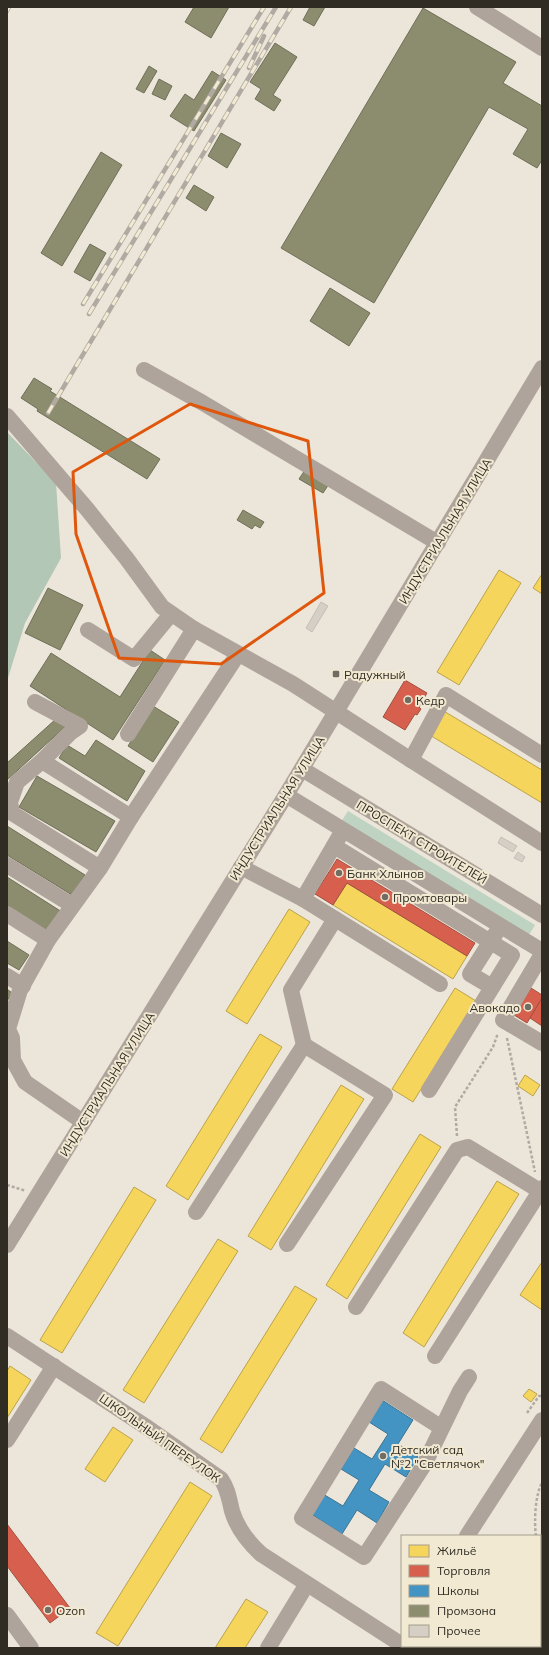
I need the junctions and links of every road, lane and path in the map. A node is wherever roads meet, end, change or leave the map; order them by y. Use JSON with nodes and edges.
{"nodes":[{"id":1,"x":477,"y":7,"type":"edge"},
{"id":2,"x":542,"y":48,"type":"edge"},
{"id":3,"x":542,"y":368,"type":"edge"},
{"id":4,"x":144,"y":370,"type":"dead end"},
{"id":5,"x":537,"y":387,"type":"edge"},
{"id":6,"x":7,"y":416,"type":"edge"},
{"id":7,"x":438,"y":543,"type":"junction"},
{"id":8,"x":171,"y":614,"type":"junction"},
{"id":9,"x":194,"y":629,"type":"junction"},
{"id":10,"x":88,"y":630,"type":"dead end"},
{"id":11,"x":238,"y":654,"type":"junction"},
{"id":12,"x":36,"y":702,"type":"dead end"},
{"id":13,"x":336,"y":712,"type":"junction"},
{"id":14,"x":128,"y":734,"type":"dead end"},
{"id":15,"x":542,"y":755,"type":"edge"},
{"id":16,"x":411,"y":760,"type":"junction"},
{"id":17,"x":42,"y":761,"type":"junction"},
{"id":18,"x":302,"y":769,"type":"junction"},
{"id":19,"x":286,"y":796,"type":"junction"},
{"id":20,"x":131,"y":817,"type":"junction"},
{"id":21,"x":343,"y":830,"type":"junction"},
{"id":22,"x":542,"y":843,"type":"edge"},
{"id":23,"x":334,"y":846,"type":"junction"},
{"id":24,"x":7,"y":865,"type":"edge"},
{"id":25,"x":241,"y":867,"type":"junction"},
{"id":26,"x":100,"y":868,"type":"junction"},
{"id":27,"x":303,"y":900,"type":"junction"},
{"id":28,"x":72,"y":905,"type":"junction"},
{"id":29,"x":7,"y":914,"type":"edge"},
{"id":30,"x":542,"y":915,"type":"edge"},
{"id":31,"x":335,"y":919,"type":"junction"},
{"id":32,"x":500,"y":926,"type":"junction"},
{"id":33,"x":48,"y":940,"type":"junction"},
{"id":34,"x":490,"y":941,"type":"junction"},
{"id":35,"x":542,"y":952,"type":"edge"},
{"id":36,"x":7,"y":976,"type":"edge"},
{"id":37,"x":440,"y":984,"type":"dead end"},
{"id":38,"x":23,"y":986,"type":"junction"},
{"id":39,"x":492,"y":988,"type":"junction"},
{"id":40,"x":503,"y":1020,"type":"junction"},
{"id":41,"x":8,"y":1029,"type":"edge"},
{"id":42,"x":542,"y":1043,"type":"edge"},
{"id":43,"x":304,"y":1045,"type":"junction"},
{"id":44,"x":10,"y":1063,"type":"edge"},
{"id":45,"x":429,"y":1090,"type":"dead end"},
{"id":46,"x":83,"y":1122,"type":"junction"},
{"id":47,"x":457,"y":1150,"type":"junction"},
{"id":48,"x":541,"y":1189,"type":"edge"},
{"id":49,"x":196,"y":1212,"type":"dead end"},
{"id":50,"x":287,"y":1244,"type":"dead end"},
{"id":51,"x":7,"y":1245,"type":"edge"},
{"id":52,"x":356,"y":1307,"type":"dead end"},
{"id":53,"x":7,"y":1336,"type":"edge"},
{"id":54,"x":435,"y":1356,"type":"dead end"},
{"id":55,"x":54,"y":1366,"type":"junction"},
{"id":56,"x":469,"y":1377,"type":"dead end"},
{"id":57,"x":542,"y":1396,"type":"edge"},
{"id":58,"x":527,"y":1413,"type":"dead end"},
{"id":59,"x":542,"y":1420,"type":"edge"},
{"id":60,"x":442,"y":1428,"type":"junction"},
{"id":61,"x":7,"y":1440,"type":"edge"},
{"id":62,"x":542,"y":1483,"type":"edge"},
{"id":63,"x":468,"y":1535,"type":"edge"},
{"id":64,"x":536,"y":1535,"type":"edge"},
{"id":65,"x":307,"y":1584,"type":"junction"},
{"id":66,"x":7,"y":1615,"type":"edge"},
{"id":67,"x":401,"y":1643,"type":"edge"},
{"id":68,"x":31,"y":1648,"type":"edge"},
{"id":69,"x":268,"y":1648,"type":"edge"}],
"edges":[{"from":1,"to":2,"type":"street"},
{"from":3,"to":5,"type":"street","name":"ИНДУСТРИАЛЬНАЯ УЛИЦА"},
{"from":4,"to":7,"type":"street"},
{"from":5,"to":7,"type":"street","name":"ИНДУСТРИАЛЬНАЯ УЛИЦА"},
{"from":6,"to":8,"type":"street"},
{"from":7,"to":13,"type":"street","name":"ИНДУСТРИАЛЬНАЯ УЛИЦА"},
{"from":8,"to":9,"type":"street"},
{"from":8,"to":10,"type":"street"},
{"from":9,"to":11,"type":"street"},
{"from":9,"to":14,"type":"street"},
{"from":11,"to":13,"type":"street"},
{"from":11,"to":20,"type":"street"},
{"from":12,"to":17,"type":"street"},
{"from":13,"to":16,"type":"street"},
{"from":13,"to":18,"type":"street","name":"ИНДУСТРИАЛЬНАЯ УЛИЦА"},
{"from":15,"to":16,"type":"street"},
{"from":16,"to":22,"type":"street"},
{"from":17,"to":20,"type":"street"},
{"from":17,"to":26,"type":"street"},
{"from":18,"to":19,"type":"street","name":"ИНДУСТРИАЛЬНАЯ УЛИЦА"},
{"from":18,"to":30,"type":"street","name":"ПРОСПЕКТ СТРОИТЕЛЕЙ"},
{"from":19,"to":21,"type":"street"},
{"from":19,"to":25,"type":"street","name":"ИНДУСТРИАЛЬНАЯ УЛИЦА"},
{"from":20,"to":26,"type":"street"},
{"from":21,"to":23,"type":"street"},
{"from":21,"to":32,"type":"street"},
{"from":23,"to":27,"type":"street"},
{"from":23,"to":34,"type":"street"},
{"from":24,"to":28,"type":"street"},
{"from":25,"to":27,"type":"street"},
{"from":25,"to":46,"type":"street","name":"ИНДУСТРИАЛЬНАЯ УЛИЦА"},
{"from":26,"to":28,"type":"street"},
{"from":27,"to":31,"type":"street"},
{"from":28,"to":33,"type":"street"},
{"from":29,"to":33,"type":"street"},
{"from":31,"to":37,"type":"street"},
{"from":31,"to":43,"type":"street"},
{"from":32,"to":34,"type":"street"},
{"from":32,"to":35,"type":"street"},
{"from":33,"to":38,"type":"street"},
{"from":34,"to":39,"type":"street"},
{"from":34,"to":39,"type":"street"},
{"from":35,"to":40,"type":"street"},
{"from":36,"to":38,"type":"street"},
{"from":38,"to":41,"type":"street"},
{"from":39,"to":45,"type":"street"},
{"from":40,"to":42,"type":"street"},
{"from":40,"to":47,"type":"path"},
{"from":40,"to":48,"type":"path"},
{"from":41,"to":44,"type":"street"},
{"from":43,"to":49,"type":"street"},
{"from":43,"to":50,"type":"street"},
{"from":44,"to":46,"type":"street"},
{"from":46,"to":51,"type":"street","name":"ИНДУСТРИАЛЬНАЯ УЛИЦА"},
{"from":47,"to":48,"type":"street"},
{"from":47,"to":52,"type":"street"},
{"from":48,"to":54,"type":"street"},
{"from":53,"to":55,"type":"street","name":"ШКОЛЬНЫЙ ПЕРЕУЛОК"},
{"from":55,"to":61,"type":"street"},
{"from":55,"to":65,"type":"street","name":"ШКОЛЬНЫЙ ПЕРЕУЛОК"},
{"from":56,"to":60,"type":"street"},
{"from":57,"to":58,"type":"path"},
{"from":59,"to":63,"type":"street"},
{"from":60,"to":60,"type":"street"},
{"from":62,"to":64,"type":"path"},
{"from":65,"to":67,"type":"street","name":"ШКОЛЬНЫЙ ПЕРЕУЛОК"},
{"from":65,"to":69,"type":"street"},
{"from":66,"to":68,"type":"street"}]}
